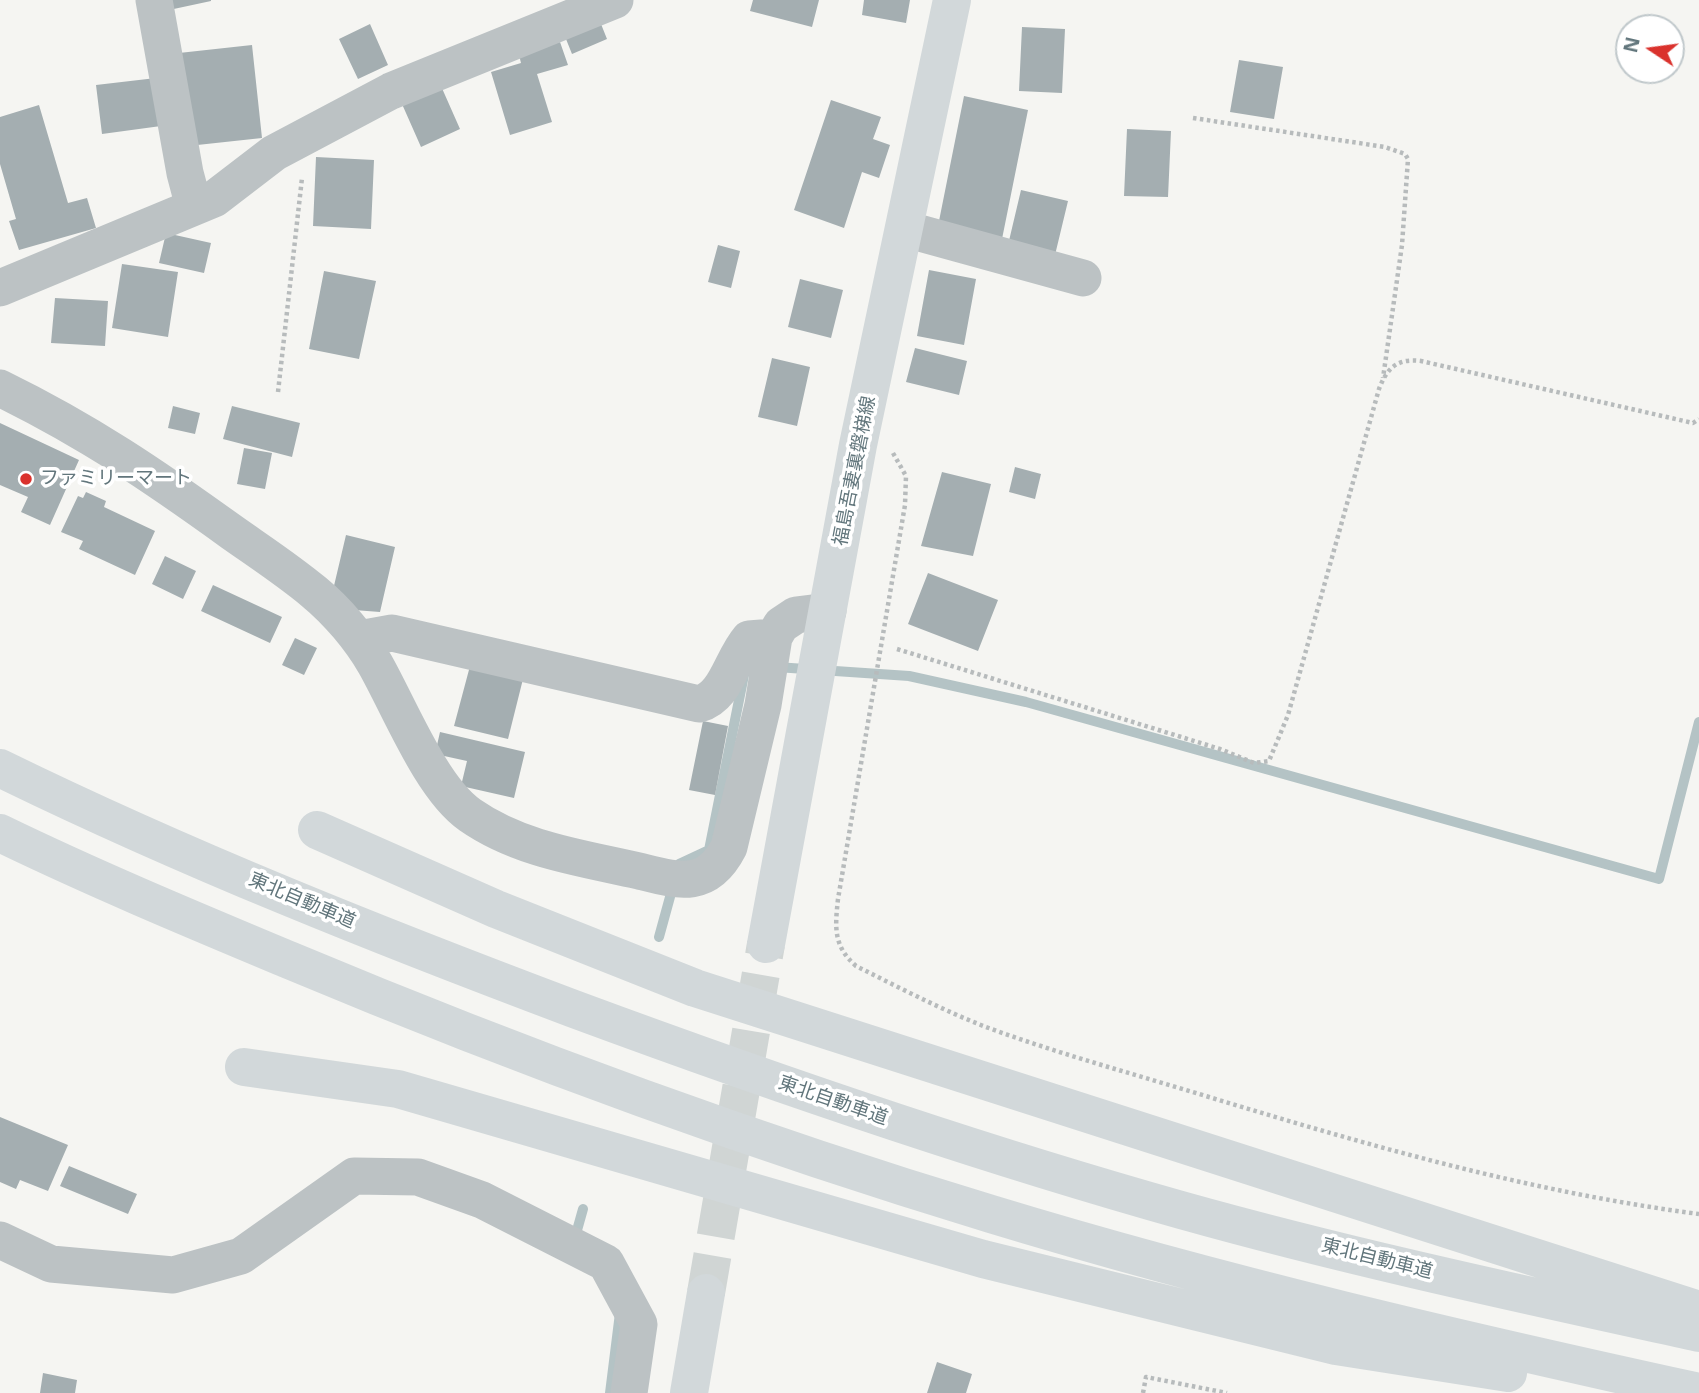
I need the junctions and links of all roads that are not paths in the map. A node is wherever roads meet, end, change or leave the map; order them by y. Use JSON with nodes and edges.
{"nodes":[{"id":1,"x":154,"y":0,"type":"edge"},
{"id":2,"x":615,"y":0,"type":"edge"},
{"id":3,"x":952,"y":0,"type":"edge"},
{"id":4,"x":194,"y":207,"type":"junction"},
{"id":5,"x":905,"y":229,"type":"junction"},
{"id":6,"x":1083,"y":278,"type":"dead end"},
{"id":7,"x":0,"y":289,"type":"edge"},
{"id":8,"x":0,"y":388,"type":"edge"},
{"id":9,"x":828,"y":611,"type":"junction"},
{"id":10,"x":774,"y":637,"type":"junction"},
{"id":11,"x":359,"y":639,"type":"junction"},
{"id":12,"x":0,"y":768,"type":"edge"},
{"id":13,"x":317,"y":830,"type":"dead end"},
{"id":14,"x":0,"y":833,"type":"edge"},
{"id":15,"x":765,"y":944,"type":"tunnel mouth"},
{"id":16,"x":244,"y":1067,"type":"dead end"},
{"id":17,"x":0,"y":1240,"type":"edge"},
{"id":18,"x":706,"y":1293,"type":"tunnel mouth"},
{"id":19,"x":1699,"y":1310,"type":"edge"},
{"id":20,"x":1699,"y":1333,"type":"edge"},
{"id":21,"x":1699,"y":1392,"type":"edge"},
{"id":22,"x":629,"y":1393,"type":"edge"},
{"id":23,"x":689,"y":1393,"type":"edge"},
{"id":24,"x":1631,"y":1393,"type":"edge"}],
"edges":[{"from":1,"to":4,"type":"street"},
{"from":2,"to":4,"type":"street"},
{"from":3,"to":5,"type":"main road","name":"福島吾妻裏磐梯線"},
{"from":4,"to":7,"type":"street"},
{"from":5,"to":6,"type":"street"},
{"from":5,"to":9,"type":"main road","name":"福島吾妻裏磐梯線"},
{"from":8,"to":11,"type":"street"},
{"from":9,"to":10,"type":"street"},
{"from":9,"to":15,"type":"main road","name":"福島吾妻裏磐梯線"},
{"from":10,"to":11,"type":"street"},
{"from":10,"to":11,"type":"street"},
{"from":12,"to":20,"type":"main road","name":"東北自動車道"},
{"from":13,"to":19,"type":"main road"},
{"from":14,"to":21,"type":"main road"},
{"from":16,"to":24,"type":"main road"},
{"from":17,"to":22,"type":"street"},
{"from":18,"to":23,"type":"main road"}]}
